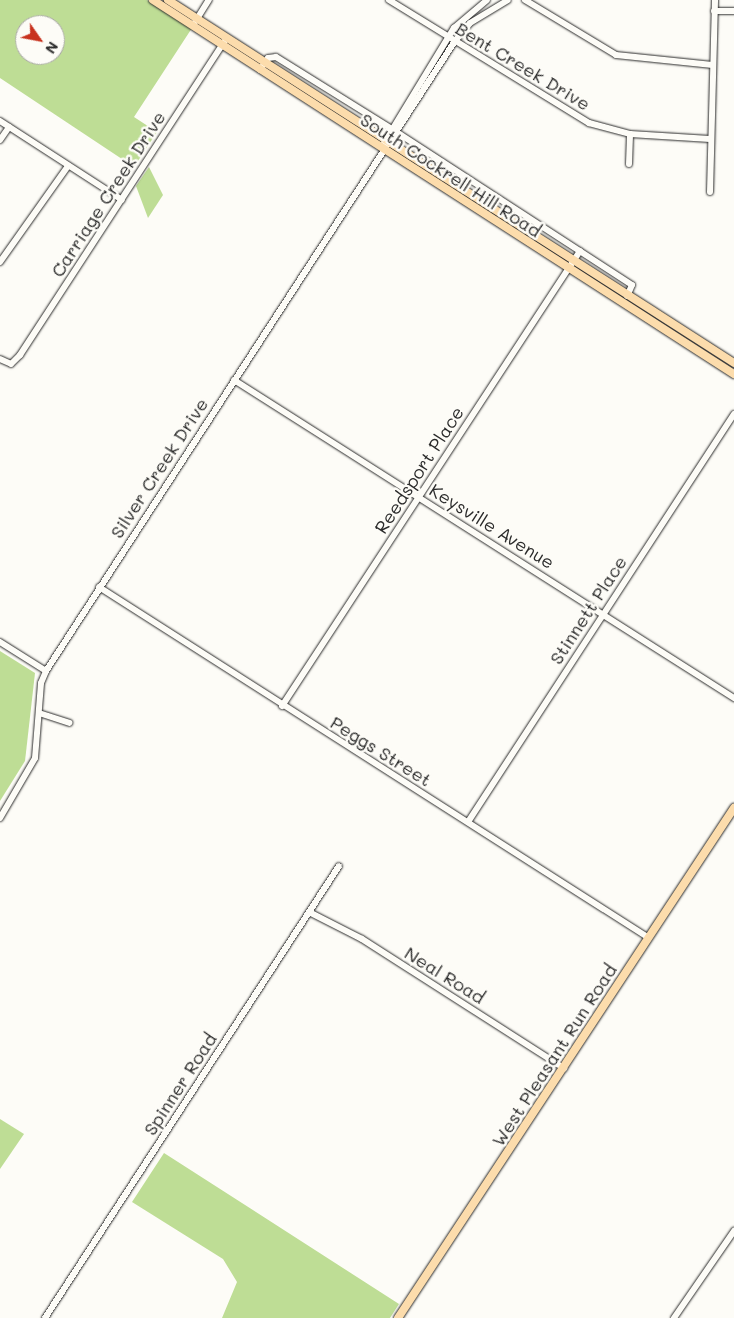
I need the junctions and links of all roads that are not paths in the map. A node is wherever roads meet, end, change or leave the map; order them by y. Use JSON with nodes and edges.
{"nodes":[{"id":1,"x":153,"y":0,"type":"edge"},
{"id":2,"x":168,"y":0,"type":"edge"},
{"id":3,"x":209,"y":0,"type":"edge"},
{"id":4,"x":389,"y":0,"type":"edge"},
{"id":5,"x":487,"y":0,"type":"edge"},
{"id":6,"x":508,"y":0,"type":"edge"},
{"id":7,"x":525,"y":0,"type":"edge"},
{"id":8,"x":715,"y":0,"type":"edge"},
{"id":9,"x":714,"y":10,"type":"junction"},
{"id":10,"x":734,"y":11,"type":"edge"},
{"id":11,"x":195,"y":23,"type":"junction"},
{"id":12,"x":447,"y":38,"type":"junction"},
{"id":13,"x":225,"y":42,"type":"junction"},
{"id":14,"x":455,"y":42,"type":"junction"},
{"id":15,"x":712,"y":65,"type":"junction"},
{"id":16,"x":263,"y":66,"type":"junction"},
{"id":17,"x":0,"y":121,"type":"edge"},
{"id":18,"x":9,"y":126,"type":"junction"},
{"id":19,"x":390,"y":128,"type":"junction"},
{"id":20,"x":398,"y":133,"type":"junction"},
{"id":21,"x":630,"y":134,"type":"junction"},
{"id":22,"x":710,"y":139,"type":"junction"},
{"id":23,"x":0,"y":140,"type":"edge"},
{"id":24,"x":388,"y":142,"type":"junction"},
{"id":25,"x":384,"y":149,"type":"junction"},
{"id":26,"x":630,"y":164,"type":"dead end"},
{"id":27,"x":68,"y":166,"type":"junction"},
{"id":28,"x":710,"y":192,"type":"dead end"},
{"id":29,"x":122,"y":200,"type":"junction"},
{"id":30,"x":501,"y":202,"type":"junction"},
{"id":31,"x":496,"y":211,"type":"junction"},
{"id":32,"x":580,"y":251,"type":"junction"},
{"id":33,"x":574,"y":261,"type":"junction"},
{"id":34,"x":0,"y":262,"type":"edge"},
{"id":35,"x":569,"y":268,"type":"junction"},
{"id":36,"x":628,"y":296,"type":"junction"},
{"id":37,"x":0,"y":359,"type":"edge"},
{"id":38,"x":734,"y":363,"type":"edge"},
{"id":39,"x":734,"y":374,"type":"edge"},
{"id":40,"x":234,"y":380,"type":"junction"},
{"id":41,"x":734,"y":414,"type":"edge"},
{"id":42,"x":419,"y":498,"type":"junction"},
{"id":43,"x":99,"y":587,"type":"junction"},
{"id":44,"x":603,"y":615,"type":"junction"},
{"id":45,"x":0,"y":642,"type":"edge"},
{"id":46,"x":46,"y":671,"type":"junction"},
{"id":47,"x":734,"y":698,"type":"edge"},
{"id":48,"x":282,"y":706,"type":"junction"},
{"id":49,"x":39,"y":713,"type":"junction"},
{"id":50,"x":69,"y":723,"type":"dead end"},
{"id":51,"x":734,"y":808,"type":"edge"},
{"id":52,"x":0,"y":818,"type":"edge"},
{"id":53,"x":468,"y":822,"type":"junction"},
{"id":54,"x":339,"y":866,"type":"dead end"},
{"id":55,"x":309,"y":912,"type":"junction"},
{"id":56,"x":649,"y":938,"type":"junction"},
{"id":57,"x":564,"y":1068,"type":"junction"},
{"id":58,"x":734,"y":1231,"type":"edge"},
{"id":59,"x":401,"y":1317,"type":"edge"},
{"id":60,"x":45,"y":1318,"type":"edge"},
{"id":61,"x":674,"y":1318,"type":"edge"}],
"edges":[{"from":1,"to":11,"type":"main road","name":"South Cockrell Hill Road"},
{"from":2,"to":11,"type":"main road","name":"South Cockrell Hill Road"},
{"from":3,"to":11,"type":"street"},
{"from":4,"to":12,"type":"street","name":"Bent Creek Drive"},
{"from":5,"to":12,"type":"street"},
{"from":6,"to":14,"type":"street","name":"Silver Creek Drive"},
{"from":7,"to":15,"type":"street"},
{"from":8,"to":9,"type":"street"},
{"from":9,"to":10,"type":"street"},
{"from":9,"to":15,"type":"street"},
{"from":11,"to":13,"type":"main road","name":"South Cockrell Hill Road"},
{"from":12,"to":14,"type":"street","name":"Bent Creek Drive"},
{"from":12,"to":19,"type":"street"},
{"from":13,"to":16,"type":"main road","name":"South Cockrell Hill Road"},
{"from":13,"to":29,"type":"street","name":"Carriage Creek Drive"},
{"from":14,"to":20,"type":"street","name":"Silver Creek Drive"},
{"from":14,"to":21,"type":"street","name":"Bent Creek Drive"},
{"from":15,"to":22,"type":"street"},
{"from":16,"to":19,"type":"street"},
{"from":16,"to":24,"type":"main road","name":"South Cockrell Hill Road"},
{"from":16,"to":25,"type":"main road","name":"South Cockrell Hill Road"},
{"from":17,"to":18,"type":"street"},
{"from":18,"to":23,"type":"street"},
{"from":18,"to":27,"type":"street"},
{"from":19,"to":24,"type":"street"},
{"from":20,"to":24,"type":"street","name":"Silver Creek Drive"},
{"from":20,"to":30,"type":"street"},
{"from":21,"to":22,"type":"street","name":"Bent Creek Drive"},
{"from":21,"to":26,"type":"street"},
{"from":22,"to":28,"type":"street"},
{"from":24,"to":25,"type":"street","name":"Silver Creek Drive"},
{"from":24,"to":31,"type":"main road","name":"South Cockrell Hill Road"},
{"from":25,"to":35,"type":"main road","name":"South Cockrell Hill Road"},
{"from":25,"to":40,"type":"street","name":"Silver Creek Drive"},
{"from":27,"to":29,"type":"street"},
{"from":27,"to":34,"type":"street"},
{"from":29,"to":37,"type":"street","name":"Carriage Creek Drive"},
{"from":30,"to":31,"type":"street"},
{"from":30,"to":32,"type":"street"},
{"from":31,"to":33,"type":"main road","name":"South Cockrell Hill Road"},
{"from":32,"to":33,"type":"street","name":"Reedsport Place"},
{"from":32,"to":36,"type":"street"},
{"from":33,"to":35,"type":"street","name":"Reedsport Place"},
{"from":33,"to":36,"type":"main road","name":"South Cockrell Hill Road"},
{"from":35,"to":39,"type":"main road","name":"South Cockrell Hill Road"},
{"from":35,"to":42,"type":"street","name":"Reedsport Place"},
{"from":36,"to":38,"type":"main road","name":"South Cockrell Hill Road"},
{"from":40,"to":42,"type":"street","name":"Keysville Avenue"},
{"from":40,"to":43,"type":"street","name":"Silver Creek Drive"},
{"from":41,"to":44,"type":"street","name":"Stinnett Place"},
{"from":42,"to":44,"type":"street","name":"Keysville Avenue"},
{"from":42,"to":48,"type":"street","name":"Reedsport Place"},
{"from":43,"to":46,"type":"street","name":"Silver Creek Drive"},
{"from":43,"to":48,"type":"street","name":"Peggs Street"},
{"from":44,"to":47,"type":"street","name":"Keysville Avenue"},
{"from":44,"to":53,"type":"street","name":"Stinnett Place"},
{"from":45,"to":46,"type":"street"},
{"from":46,"to":49,"type":"street","name":"Silver Creek Drive"},
{"from":48,"to":53,"type":"street","name":"Peggs Street"},
{"from":49,"to":50,"type":"street"},
{"from":49,"to":52,"type":"street","name":"Silver Creek Drive"},
{"from":51,"to":56,"type":"main road","name":"West Pleasant Run Road"},
{"from":53,"to":56,"type":"street","name":"Peggs Street"},
{"from":54,"to":55,"type":"street","name":"Spinner Road"},
{"from":55,"to":57,"type":"street","name":"Neal Road"},
{"from":55,"to":60,"type":"street","name":"Spinner Road"},
{"from":56,"to":57,"type":"main road","name":"West Pleasant Run Road"},
{"from":57,"to":59,"type":"main road","name":"West Pleasant Run Road"},
{"from":58,"to":61,"type":"street"}]}
